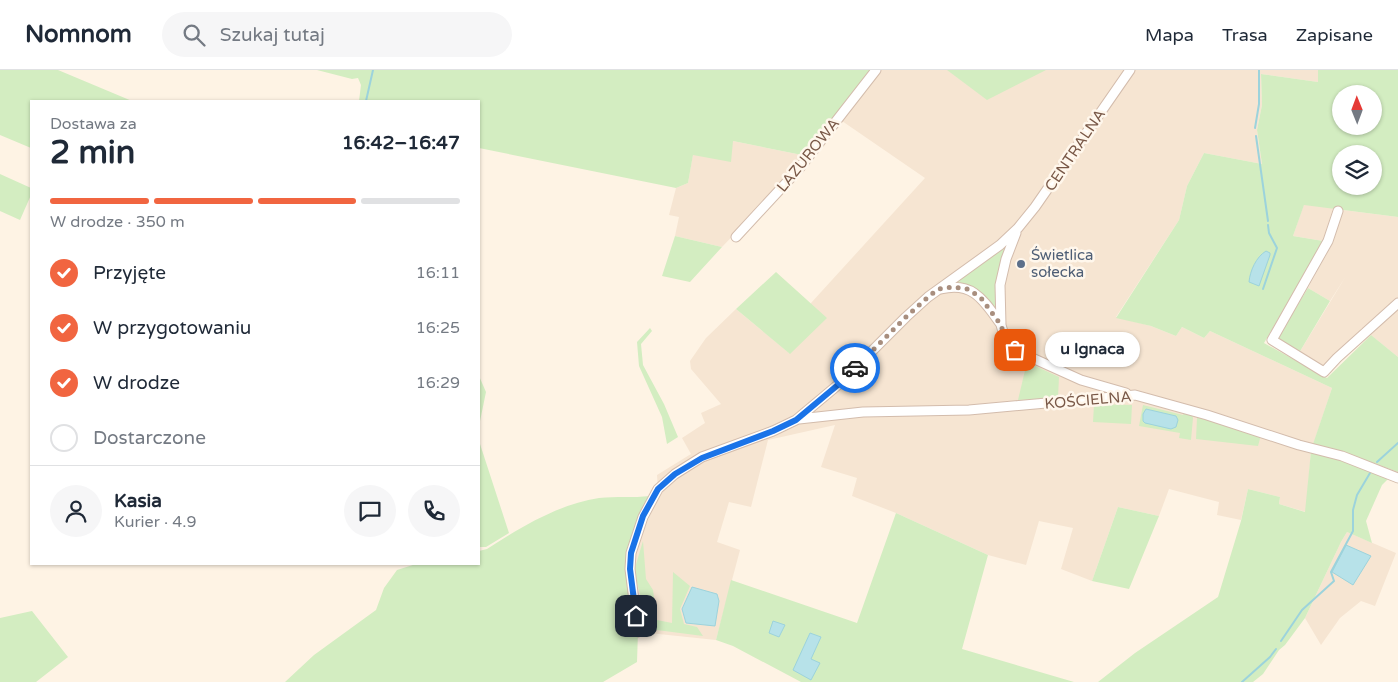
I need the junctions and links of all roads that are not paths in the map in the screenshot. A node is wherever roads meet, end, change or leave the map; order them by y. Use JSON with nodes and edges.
{"nodes":[{"id":1,"x":876,"y":70,"type":"edge"},
{"id":2,"x":1130,"y":70,"type":"edge"},
{"id":3,"x":1338,"y":211,"type":"dead end"},
{"id":4,"x":1018,"y":228,"type":"junction"},
{"id":5,"x":736,"y":237,"type":"dead end"},
{"id":6,"x":938,"y":289,"type":"junction"},
{"id":7,"x":1398,"y":303,"type":"edge"},
{"id":8,"x":1001,"y":325,"type":"junction"},
{"id":9,"x":1092,"y":384,"type":"junction"},
{"id":10,"x":1135,"y":395,"type":"junction"},
{"id":11,"x":1091,"y":400,"type":"junction"},
{"id":12,"x":796,"y":420,"type":"junction"},
{"id":13,"x":1398,"y":478,"type":"edge"},
{"id":14,"x":638,"y":632,"type":"dead end"}],
"edges":[{"from":1,"to":5,"type":"street","name":"LAZUROWA"},
{"from":2,"to":4,"type":"street","name":"CENTRALNA"},
{"from":3,"to":7,"type":"street"},
{"from":4,"to":6,"type":"street","name":"CENTRALNA"},
{"from":4,"to":8,"type":"street","name":"CENTRALNA"},
{"from":6,"to":8,"type":"street","name":"CENTRALNA"},
{"from":6,"to":12,"type":"street","name":"CENTRALNA"},
{"from":8,"to":9,"type":"street","name":"CENTRALNA"},
{"from":9,"to":10,"type":"street","name":"CENTRALNA"},
{"from":9,"to":11,"type":"street"},
{"from":10,"to":11,"type":"street","name":"KOŚCIELNA"},
{"from":10,"to":13,"type":"street","name":"KOŚCIELNA"},
{"from":11,"to":12,"type":"street","name":"KOŚCIELNA"},
{"from":12,"to":14,"type":"street","name":"CENTRALNA"}]}
